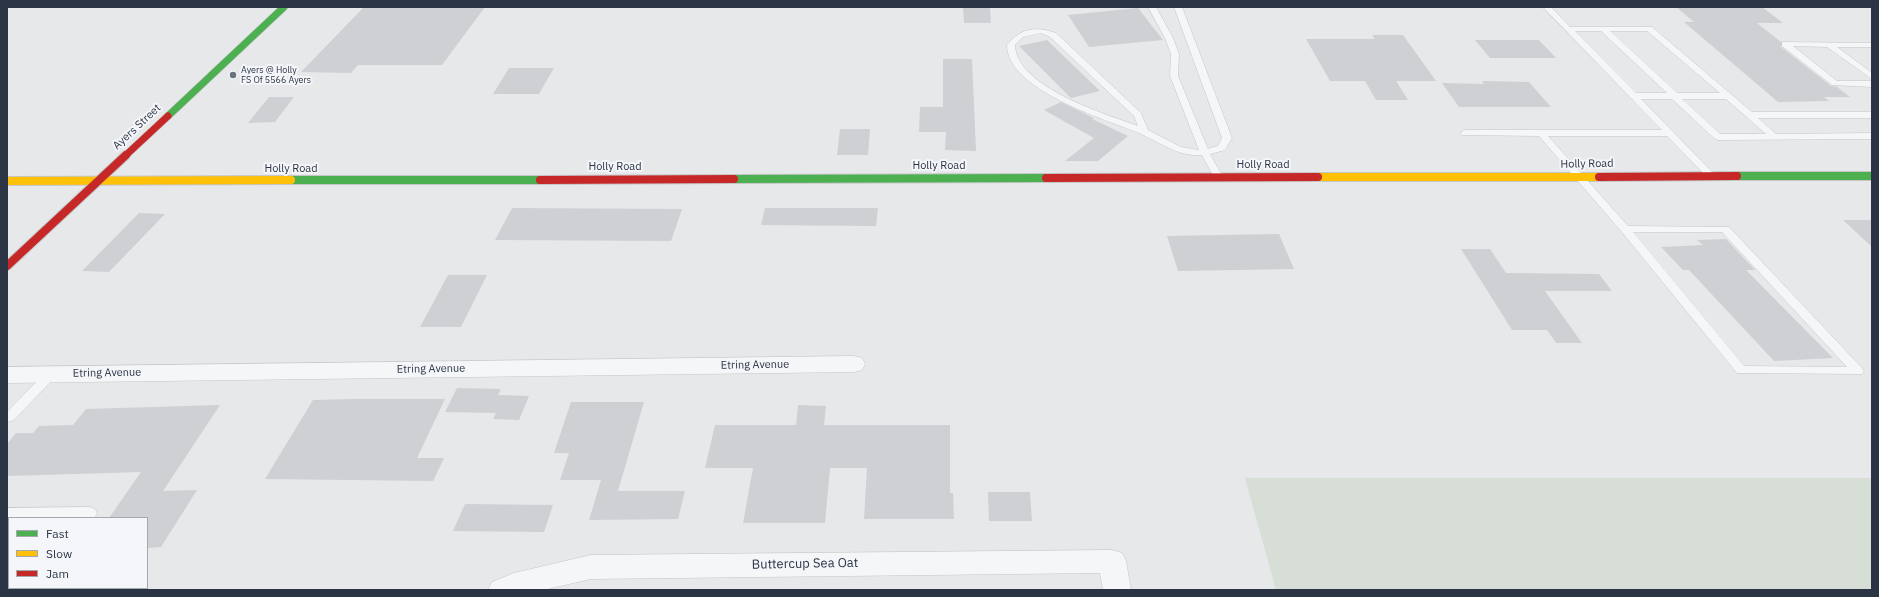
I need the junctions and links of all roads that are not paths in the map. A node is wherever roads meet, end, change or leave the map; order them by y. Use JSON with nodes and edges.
{"nodes":[{"id":1,"x":284,"y":7,"type":"edge"},
{"id":2,"x":1152,"y":7,"type":"edge"},
{"id":3,"x":1178,"y":7,"type":"edge"},
{"id":4,"x":1547,"y":7,"type":"edge"},
{"id":5,"x":1568,"y":29,"type":"junction"},
{"id":6,"x":1603,"y":29,"type":"junction"},
{"id":7,"x":1828,"y":44,"type":"junction"},
{"id":8,"x":1872,"y":45,"type":"edge"},
{"id":9,"x":1872,"y":77,"type":"edge"},
{"id":10,"x":1872,"y":84,"type":"edge"},
{"id":11,"x":1634,"y":96,"type":"junction"},
{"id":12,"x":1674,"y":96,"type":"junction"},
{"id":13,"x":1728,"y":96,"type":"junction"},
{"id":14,"x":1749,"y":115,"type":"junction"},
{"id":15,"x":1872,"y":115,"type":"edge"},
{"id":16,"x":1144,"y":132,"type":"junction"},
{"id":17,"x":1465,"y":133,"type":"dead end"},
{"id":18,"x":1541,"y":133,"type":"junction"},
{"id":19,"x":1670,"y":133,"type":"junction"},
{"id":20,"x":1872,"y":136,"type":"edge"},
{"id":21,"x":1774,"y":137,"type":"junction"},
{"id":22,"x":1205,"y":152,"type":"junction"},
{"id":23,"x":1711,"y":176,"type":"junction"},
{"id":24,"x":1872,"y":176,"type":"edge"},
{"id":25,"x":1218,"y":177,"type":"junction"},
{"id":26,"x":1580,"y":177,"type":"junction"},
{"id":27,"x":7,"y":181,"type":"edge"},
{"id":28,"x":97,"y":181,"type":"junction"},
{"id":29,"x":1626,"y":229,"type":"junction"},
{"id":30,"x":7,"y":266,"type":"edge"},
{"id":31,"x":854,"y":364,"type":"dead end"},
{"id":32,"x":51,"y":374,"type":"junction"},
{"id":33,"x":7,"y":375,"type":"edge"},
{"id":34,"x":7,"y":417,"type":"edge"},
{"id":35,"x":90,"y":513,"type":"dead end"},
{"id":36,"x":7,"y":514,"type":"edge"},
{"id":37,"x":502,"y":590,"type":"edge"},
{"id":38,"x":1117,"y":590,"type":"edge"}],
"edges":[{"from":1,"to":28,"type":"main road","name":"Ayers Street"},
{"from":2,"to":22,"type":"lane"},
{"from":3,"to":22,"type":"lane"},
{"from":4,"to":5,"type":"lane"},
{"from":5,"to":6,"type":"lane"},
{"from":5,"to":11,"type":"lane"},
{"from":6,"to":12,"type":"lane"},
{"from":6,"to":13,"type":"lane"},
{"from":7,"to":8,"type":"lane"},
{"from":7,"to":9,"type":"lane"},
{"from":7,"to":10,"type":"lane"},
{"from":11,"to":12,"type":"lane"},
{"from":11,"to":19,"type":"lane"},
{"from":12,"to":13,"type":"lane"},
{"from":12,"to":21,"type":"lane"},
{"from":13,"to":14,"type":"lane"},
{"from":14,"to":15,"type":"lane"},
{"from":14,"to":21,"type":"lane"},
{"from":16,"to":16,"type":"lane"},
{"from":16,"to":22,"type":"lane"},
{"from":17,"to":18,"type":"lane"},
{"from":18,"to":19,"type":"lane"},
{"from":18,"to":26,"type":"lane"},
{"from":19,"to":23,"type":"lane"},
{"from":20,"to":21,"type":"lane"},
{"from":22,"to":25,"type":"lane"},
{"from":23,"to":24,"type":"main road","name":"Holly Road"},
{"from":23,"to":26,"type":"main road","name":"Holly Road"},
{"from":25,"to":26,"type":"main road","name":"Holly Road"},
{"from":25,"to":28,"type":"main road","name":"Holly Road"},
{"from":26,"to":29,"type":"lane"},
{"from":27,"to":28,"type":"main road","name":"Holly Road"},
{"from":28,"to":30,"type":"main road","name":"Ayers Street"},
{"from":29,"to":29,"type":"lane"},
{"from":31,"to":32,"type":"street","name":"Etring Avenue"},
{"from":32,"to":33,"type":"street","name":"Etring Avenue"},
{"from":32,"to":34,"type":"lane"},
{"from":35,"to":36,"type":"lane"},
{"from":37,"to":38,"type":"street","name":"Buttercup Sea Oat"}]}
